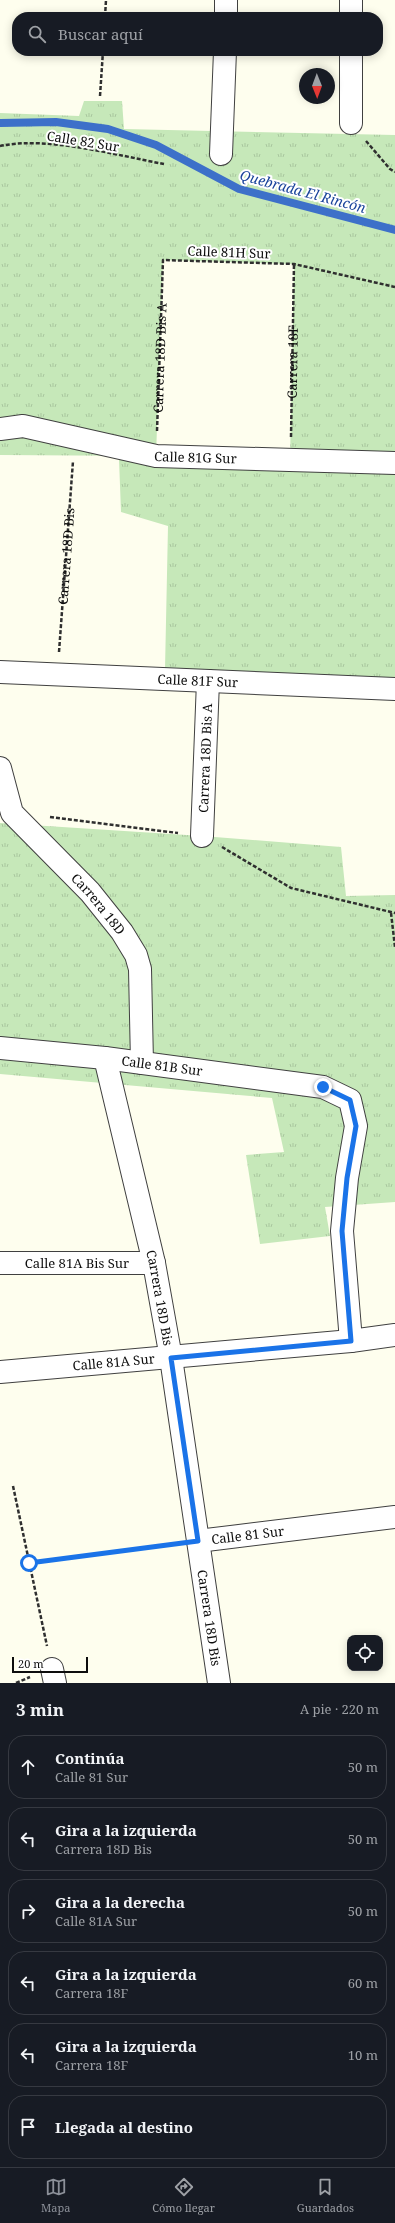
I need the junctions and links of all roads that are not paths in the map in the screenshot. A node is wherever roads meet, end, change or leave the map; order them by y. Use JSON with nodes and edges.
{"nodes":[{"id":1,"x":226,"y":0,"type":"edge"},
{"id":2,"x":351,"y":0,"type":"edge"},
{"id":3,"x":226,"y":12,"type":"edge"},
{"id":4,"x":351,"y":12,"type":"edge"},
{"id":5,"x":225,"y":56,"type":"edge"},
{"id":6,"x":351,"y":56,"type":"edge"},
{"id":7,"x":351,"y":123,"type":"road end"},
{"id":8,"x":221,"y":154,"type":"dead end"},
{"id":9,"x":0,"y":429,"type":"edge"},
{"id":10,"x":395,"y":463,"type":"edge"},
{"id":11,"x":0,"y":672,"type":"edge"},
{"id":12,"x":208,"y":681,"type":"junction"},
{"id":13,"x":395,"y":689,"type":"edge"},
{"id":14,"x":0,"y":768,"type":"edge"},
{"id":15,"x":6,"y":812,"type":"edge"},
{"id":16,"x":202,"y":836,"type":"dead end"},
{"id":17,"x":0,"y":1048,"type":"edge"},
{"id":18,"x":105,"y":1058,"type":"junction"},
{"id":19,"x":142,"y":1063,"type":"junction"},
{"id":20,"x":0,"y":1263,"type":"edge"},
{"id":21,"x":154,"y":1263,"type":"junction"},
{"id":22,"x":395,"y":1335,"type":"edge"},
{"id":23,"x":351,"y":1341,"type":"junction"},
{"id":24,"x":171,"y":1358,"type":"junction"},
{"id":25,"x":0,"y":1372,"type":"edge"},
{"id":26,"x":395,"y":1517,"type":"edge"},
{"id":27,"x":198,"y":1541,"type":"junction"},
{"id":28,"x":219,"y":1683,"type":"edge"}],
"edges":[{"from":1,"to":3,"type":"street"},
{"from":2,"to":4,"type":"street"},
{"from":5,"to":8,"type":"street"},
{"from":6,"to":7,"type":"street"},
{"from":9,"to":10,"type":"street","name":"Calle 81G Sur"},
{"from":11,"to":12,"type":"street","name":"Calle 81F Sur"},
{"from":12,"to":13,"type":"street","name":"Calle 81F Sur"},
{"from":12,"to":16,"type":"street","name":"Carrera 18D Bis A"},
{"from":14,"to":15,"type":"street","name":"Carrera 18D"},
{"from":15,"to":19,"type":"street","name":"Carrera 18D"},
{"from":17,"to":18,"type":"street","name":"Calle 81B Sur"},
{"from":18,"to":19,"type":"street","name":"Calle 81B Sur"},
{"from":18,"to":21,"type":"street","name":"Carrera 18D Bis"},
{"from":19,"to":23,"type":"street","name":"Calle 81B Sur"},
{"from":20,"to":21,"type":"street","name":"Calle 81A Bis Sur"},
{"from":21,"to":24,"type":"street","name":"Carrera 18D Bis"},
{"from":22,"to":23,"type":"street","name":"Calle 81A Sur"},
{"from":23,"to":24,"type":"street","name":"Calle 81A Sur"},
{"from":24,"to":25,"type":"street","name":"Calle 81A Sur"},
{"from":24,"to":27,"type":"street","name":"Carrera 18D Bis"},
{"from":26,"to":27,"type":"street","name":"Calle 81 Sur"},
{"from":27,"to":28,"type":"street","name":"Carrera 18D Bis"}]}
